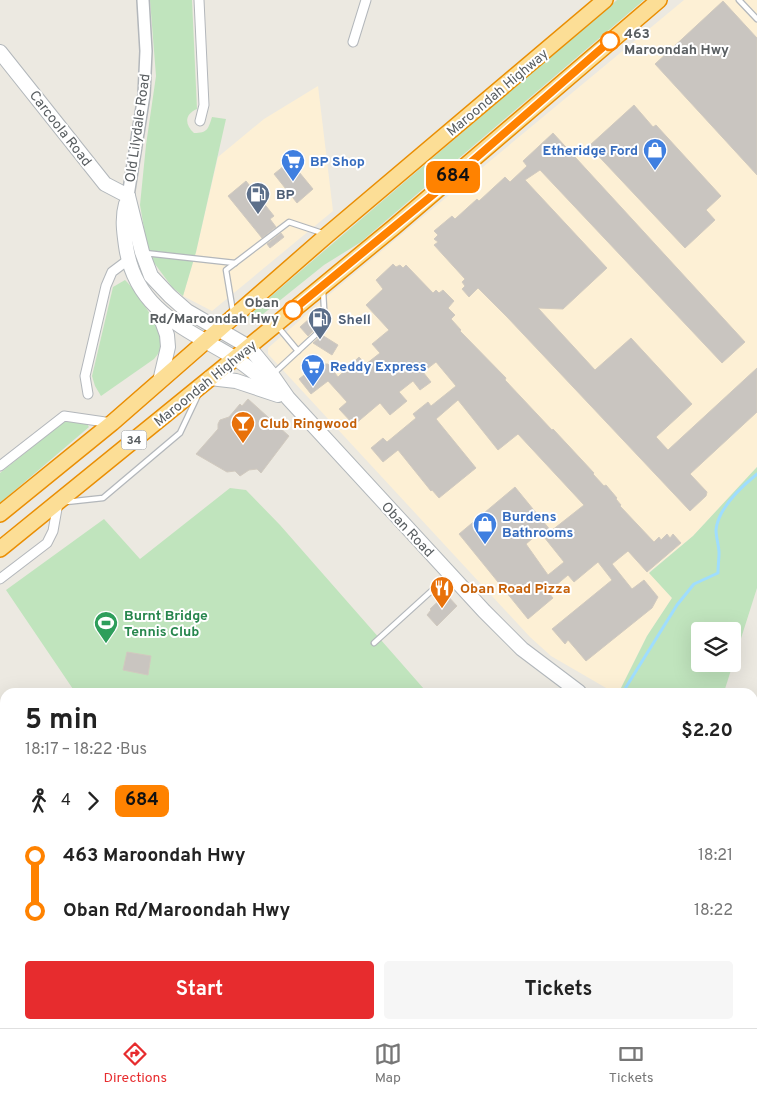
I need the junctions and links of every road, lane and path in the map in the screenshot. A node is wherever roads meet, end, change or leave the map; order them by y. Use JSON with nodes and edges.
{"nodes":[{"id":1,"x":143,"y":0,"type":"edge"},
{"id":2,"x":199,"y":0,"type":"edge"},
{"id":3,"x":366,"y":0,"type":"edge"},
{"id":4,"x":605,"y":0,"type":"edge"},
{"id":5,"x":659,"y":0,"type":"edge"},
{"id":6,"x":739,"y":0,"type":"edge"},
{"id":7,"x":757,"y":19,"type":"edge"},
{"id":8,"x":353,"y":42,"type":"dead end"},
{"id":9,"x":0,"y":52,"type":"edge"},
{"id":10,"x":200,"y":121,"type":"dead end"},
{"id":11,"x":128,"y":196,"type":"junction"},
{"id":12,"x":327,"y":235,"type":"junction"},
{"id":13,"x":142,"y":252,"type":"junction"},
{"id":14,"x":128,"y":260,"type":"junction"},
{"id":15,"x":235,"y":263,"type":"junction"},
{"id":16,"x":322,"y":286,"type":"junction"},
{"id":17,"x":158,"y":310,"type":"junction"},
{"id":18,"x":234,"y":316,"type":"junction"},
{"id":19,"x":276,"y":324,"type":"junction"},
{"id":20,"x":219,"y":329,"type":"junction"},
{"id":21,"x":206,"y":342,"type":"junction"},
{"id":22,"x":249,"y":347,"type":"junction"},
{"id":23,"x":298,"y":351,"type":"junction"},
{"id":24,"x":235,"y":358,"type":"junction"},
{"id":25,"x":272,"y":375,"type":"junction"},
{"id":26,"x":160,"y":381,"type":"junction"},
{"id":27,"x":206,"y":381,"type":"junction"},
{"id":28,"x":88,"y":394,"type":"dead end"},
{"id":29,"x":288,"y":398,"type":"junction"},
{"id":30,"x":112,"y":423,"type":"junction"},
{"id":31,"x":0,"y":466,"type":"edge"},
{"id":32,"x":58,"y":502,"type":"junction"},
{"id":33,"x":0,"y":514,"type":"edge"},
{"id":34,"x":0,"y":549,"type":"edge"},
{"id":35,"x":450,"y":574,"type":"junction"},
{"id":36,"x":0,"y":579,"type":"edge"},
{"id":37,"x":374,"y":643,"type":"dead end"},
{"id":38,"x":574,"y":688,"type":"edge"}],
"edges":[{"from":1,"to":11,"type":"street","name":"Old Lilydale Road"},
{"from":2,"to":10,"type":"street"},
{"from":3,"to":8,"type":"street"},
{"from":4,"to":12,"type":"highway","name":"Maroondah Highway","number":"34"},
{"from":5,"to":16,"type":"highway","name":"Maroondah Highway","number":"34"},
{"from":6,"to":7,"type":"lane"},
{"from":9,"to":11,"type":"main road","name":"Carcoola Road"},
{"from":11,"to":13,"type":"main road","name":"Old Lilydale Road"},
{"from":11,"to":14,"type":"main road","name":"Old Lilydale Road"},
{"from":12,"to":15,"type":"lane"},
{"from":12,"to":18,"type":"highway","name":"Maroondah Highway","number":"34"},
{"from":13,"to":14,"type":"main road"},
{"from":13,"to":15,"type":"lane"},
{"from":13,"to":20,"type":"main road","name":"Old Lilydale Road"},
{"from":14,"to":17,"type":"main road","name":"Old Lilydale Road"},
{"from":14,"to":28,"type":"street"},
{"from":15,"to":18,"type":"lane"},
{"from":16,"to":19,"type":"highway","name":"Maroondah Highway","number":"34"},
{"from":16,"to":23,"type":"lane"},
{"from":17,"to":21,"type":"main road","name":"Old Lilydale Road"},
{"from":17,"to":26,"type":"main road"},
{"from":18,"to":20,"type":"highway","name":"Maroondah Highway","number":"34"},
{"from":19,"to":22,"type":"highway","name":"Maroondah Highway","number":"34"},
{"from":19,"to":23,"type":"lane"},
{"from":20,"to":21,"type":"highway","name":"Maroondah Highway","number":"34"},
{"from":20,"to":22,"type":"main road","name":"Oban Road"},
{"from":21,"to":24,"type":"main road","name":"Oban Road"},
{"from":21,"to":26,"type":"highway","name":"Maroondah Highway","number":"34"},
{"from":22,"to":24,"type":"highway","name":"Maroondah Highway","number":"34"},
{"from":22,"to":25,"type":"main road","name":"Oban Road"},
{"from":23,"to":25,"type":"lane"},
{"from":24,"to":27,"type":"highway","name":"Maroondah Highway","number":"34"},
{"from":24,"to":29,"type":"main road","name":"Oban Road"},
{"from":25,"to":29,"type":"main road","name":"Oban Road"},
{"from":26,"to":30,"type":"highway","name":"Maroondah Highway","number":"34"},
{"from":27,"to":29,"type":"main road"},
{"from":27,"to":32,"type":"highway","name":"Maroondah Highway","number":"34"},
{"from":27,"to":32,"type":"lane"},
{"from":29,"to":35,"type":"main road","name":"Oban Road"},
{"from":30,"to":31,"type":"street"},
{"from":30,"to":33,"type":"highway","name":"Maroondah Highway","number":"34"},
{"from":32,"to":34,"type":"highway","name":"Maroondah Highway","number":"34"},
{"from":32,"to":36,"type":"street"},
{"from":35,"to":37,"type":"lane"},
{"from":35,"to":38,"type":"main road","name":"Oban Road"}]}
